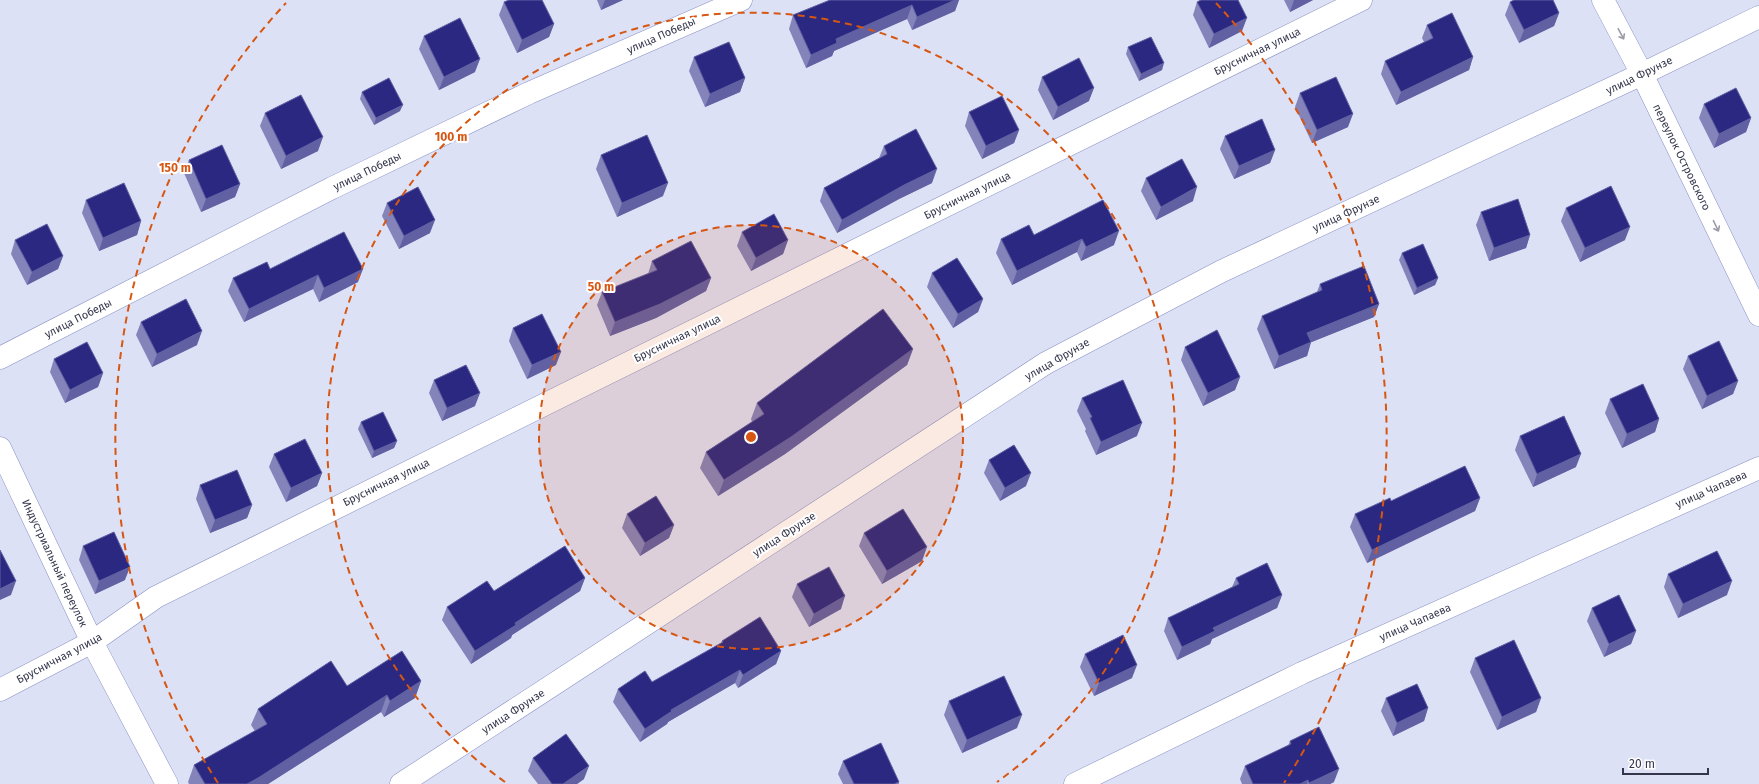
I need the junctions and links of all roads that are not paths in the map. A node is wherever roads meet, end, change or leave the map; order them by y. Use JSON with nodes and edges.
{"nodes":[{"id":1,"x":741,"y":0,"type":"edge"},
{"id":2,"x":1361,"y":0,"type":"edge"},
{"id":3,"x":1602,"y":0,"type":"edge"},
{"id":4,"x":1759,"y":17,"type":"edge"},
{"id":5,"x":1642,"y":74,"type":"junction"},
{"id":6,"x":1759,"y":315,"type":"edge"},
{"id":7,"x":0,"y":358,"type":"edge"},
{"id":8,"x":0,"y":448,"type":"edge"},
{"id":9,"x":1759,"y":468,"type":"edge"},
{"id":10,"x":92,"y":642,"type":"junction"},
{"id":11,"x":0,"y":690,"type":"edge"},
{"id":12,"x":167,"y":784,"type":"edge"},
{"id":13,"x":401,"y":784,"type":"edge"},
{"id":14,"x":1075,"y":784,"type":"edge"}],
"edges":[{"from":1,"to":7,"type":"street","name":"улица Победы"},
{"from":2,"to":10,"type":"street","name":"Брусничная улица"},
{"from":3,"to":5,"type":"street","name":"переулок Островского","one_way":true},
{"from":4,"to":5,"type":"street","name":"улица Фрунзе"},
{"from":5,"to":6,"type":"street","name":"переулок Островского","one_way":true},
{"from":5,"to":13,"type":"street","name":"улица Фрунзе"},
{"from":8,"to":10,"type":"street","name":"Индустриальный переулок"},
{"from":9,"to":14,"type":"street","name":"улица Чапаева"},
{"from":10,"to":11,"type":"street","name":"Брусничная улица"},
{"from":10,"to":12,"type":"street","name":"Индустриальный переулок"}]}
